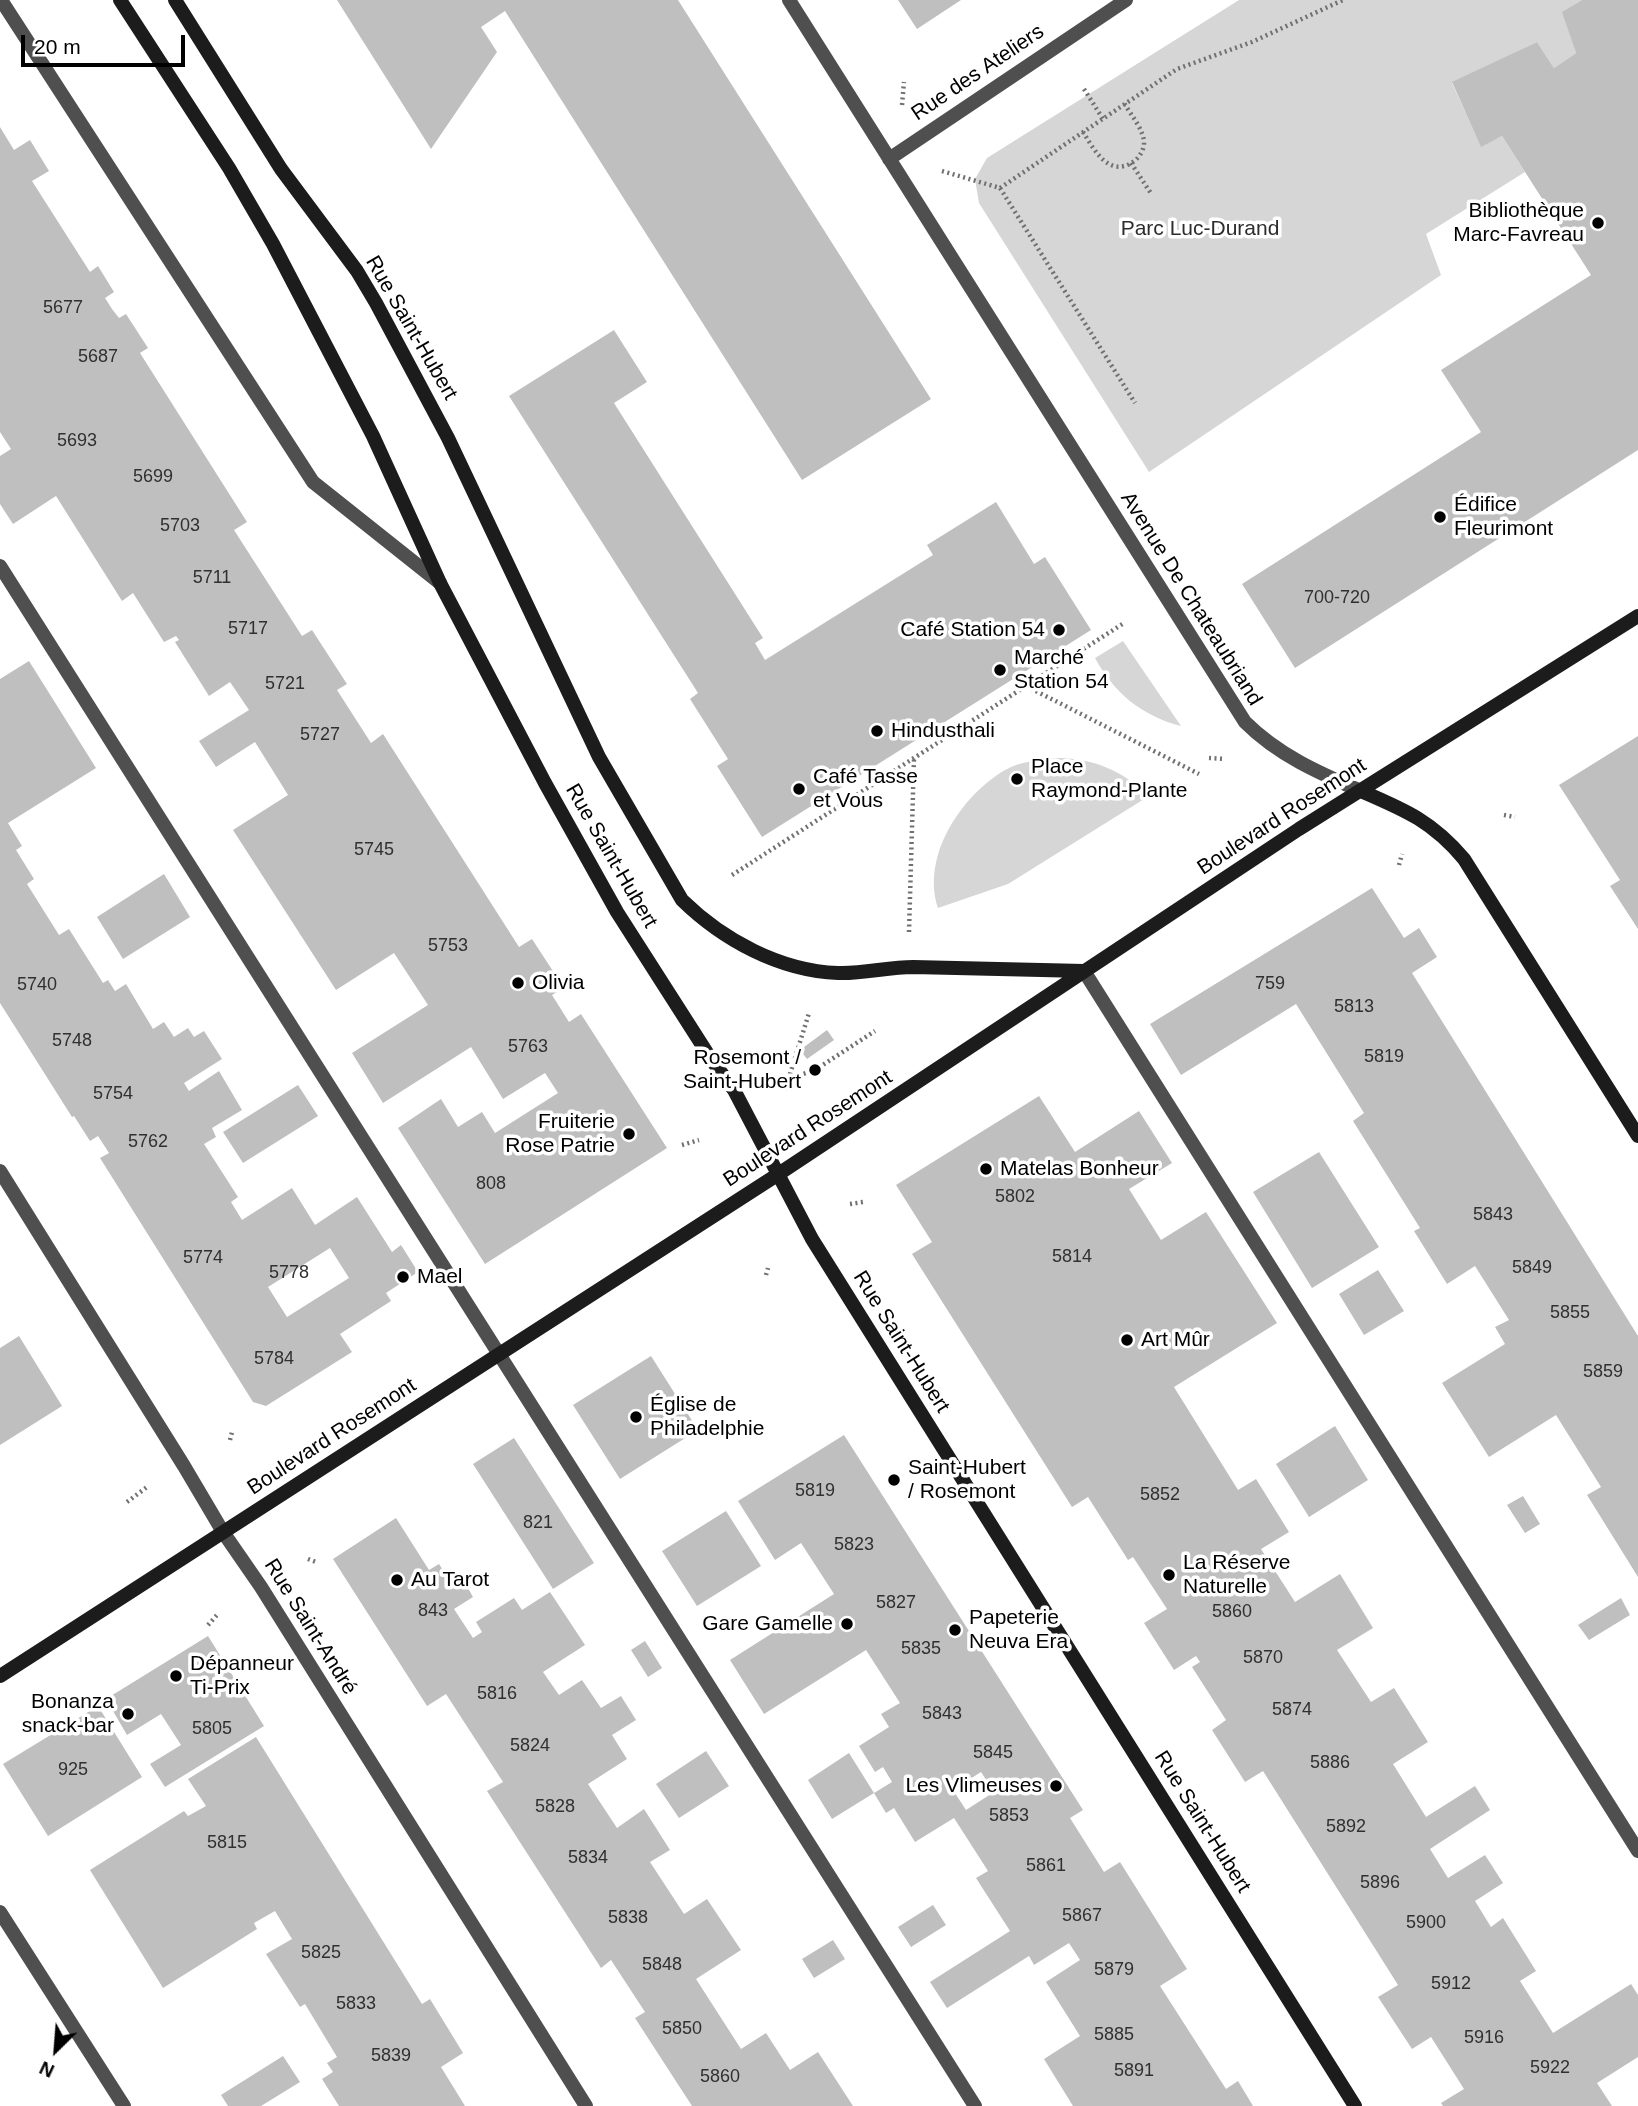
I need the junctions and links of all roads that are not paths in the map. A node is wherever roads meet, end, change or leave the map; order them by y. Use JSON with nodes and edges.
{"nodes":[{"id":1,"x":1,"y":0,"type":"edge"},
{"id":2,"x":120,"y":0,"type":"edge"},
{"id":3,"x":175,"y":0,"type":"edge"},
{"id":4,"x":789,"y":0,"type":"edge"},
{"id":5,"x":1126,"y":0,"type":"edge"},
{"id":6,"x":889,"y":159,"type":"junction"},
{"id":7,"x":0,"y":566,"type":"edge"},
{"id":8,"x":440,"y":583,"type":"junction"},
{"id":9,"x":1638,"y":616,"type":"edge"},
{"id":10,"x":1361,"y":791,"type":"junction"},
{"id":11,"x":1084,"y":971,"type":"junction"},
{"id":12,"x":1638,"y":1136,"type":"edge"},
{"id":13,"x":0,"y":1171,"type":"edge"},
{"id":14,"x":778,"y":1175,"type":"junction"},
{"id":15,"x":500,"y":1354,"type":"junction"},
{"id":16,"x":223,"y":1532,"type":"junction"},
{"id":17,"x":0,"y":1676,"type":"edge"},
{"id":18,"x":1638,"y":1851,"type":"edge"},
{"id":19,"x":0,"y":1912,"type":"edge"},
{"id":20,"x":124,"y":2106,"type":"edge"},
{"id":21,"x":586,"y":2106,"type":"edge"},
{"id":22,"x":975,"y":2106,"type":"edge"},
{"id":23,"x":1355,"y":2106,"type":"edge"}],
"edges":[{"from":1,"to":8,"type":"street","name":"Rue Saint-Hubert"},
{"from":2,"to":8,"type":"street","name":"Rue Saint-Hubert"},
{"from":3,"to":11,"type":"street","name":"Rue Saint-Hubert"},
{"from":4,"to":6,"type":"street","name":"Avenue De Chateaubriand"},
{"from":5,"to":6,"type":"street","name":"Rue des Ateliers"},
{"from":6,"to":10,"type":"street","name":"Avenue De Chateaubriand"},
{"from":7,"to":15,"type":"street"},
{"from":8,"to":14,"type":"street","name":"Rue Saint-Hubert"},
{"from":9,"to":10,"type":"street","name":"Boulevard Rosemont"},
{"from":10,"to":11,"type":"street","name":"Boulevard Rosemont"},
{"from":10,"to":12,"type":"street","name":"Avenue De Chateaubriand"},
{"from":11,"to":14,"type":"street","name":"Boulevard Rosemont"},
{"from":11,"to":18,"type":"street"},
{"from":13,"to":16,"type":"street","name":"Rue Saint-André"},
{"from":14,"to":15,"type":"street","name":"Boulevard Rosemont"},
{"from":14,"to":23,"type":"street","name":"Rue Saint-Hubert"},
{"from":15,"to":16,"type":"street","name":"Boulevard Rosemont"},
{"from":15,"to":22,"type":"street"},
{"from":16,"to":17,"type":"street","name":"Boulevard Rosemont"},
{"from":16,"to":21,"type":"street","name":"Rue Saint-André"},
{"from":19,"to":20,"type":"street"}]}
